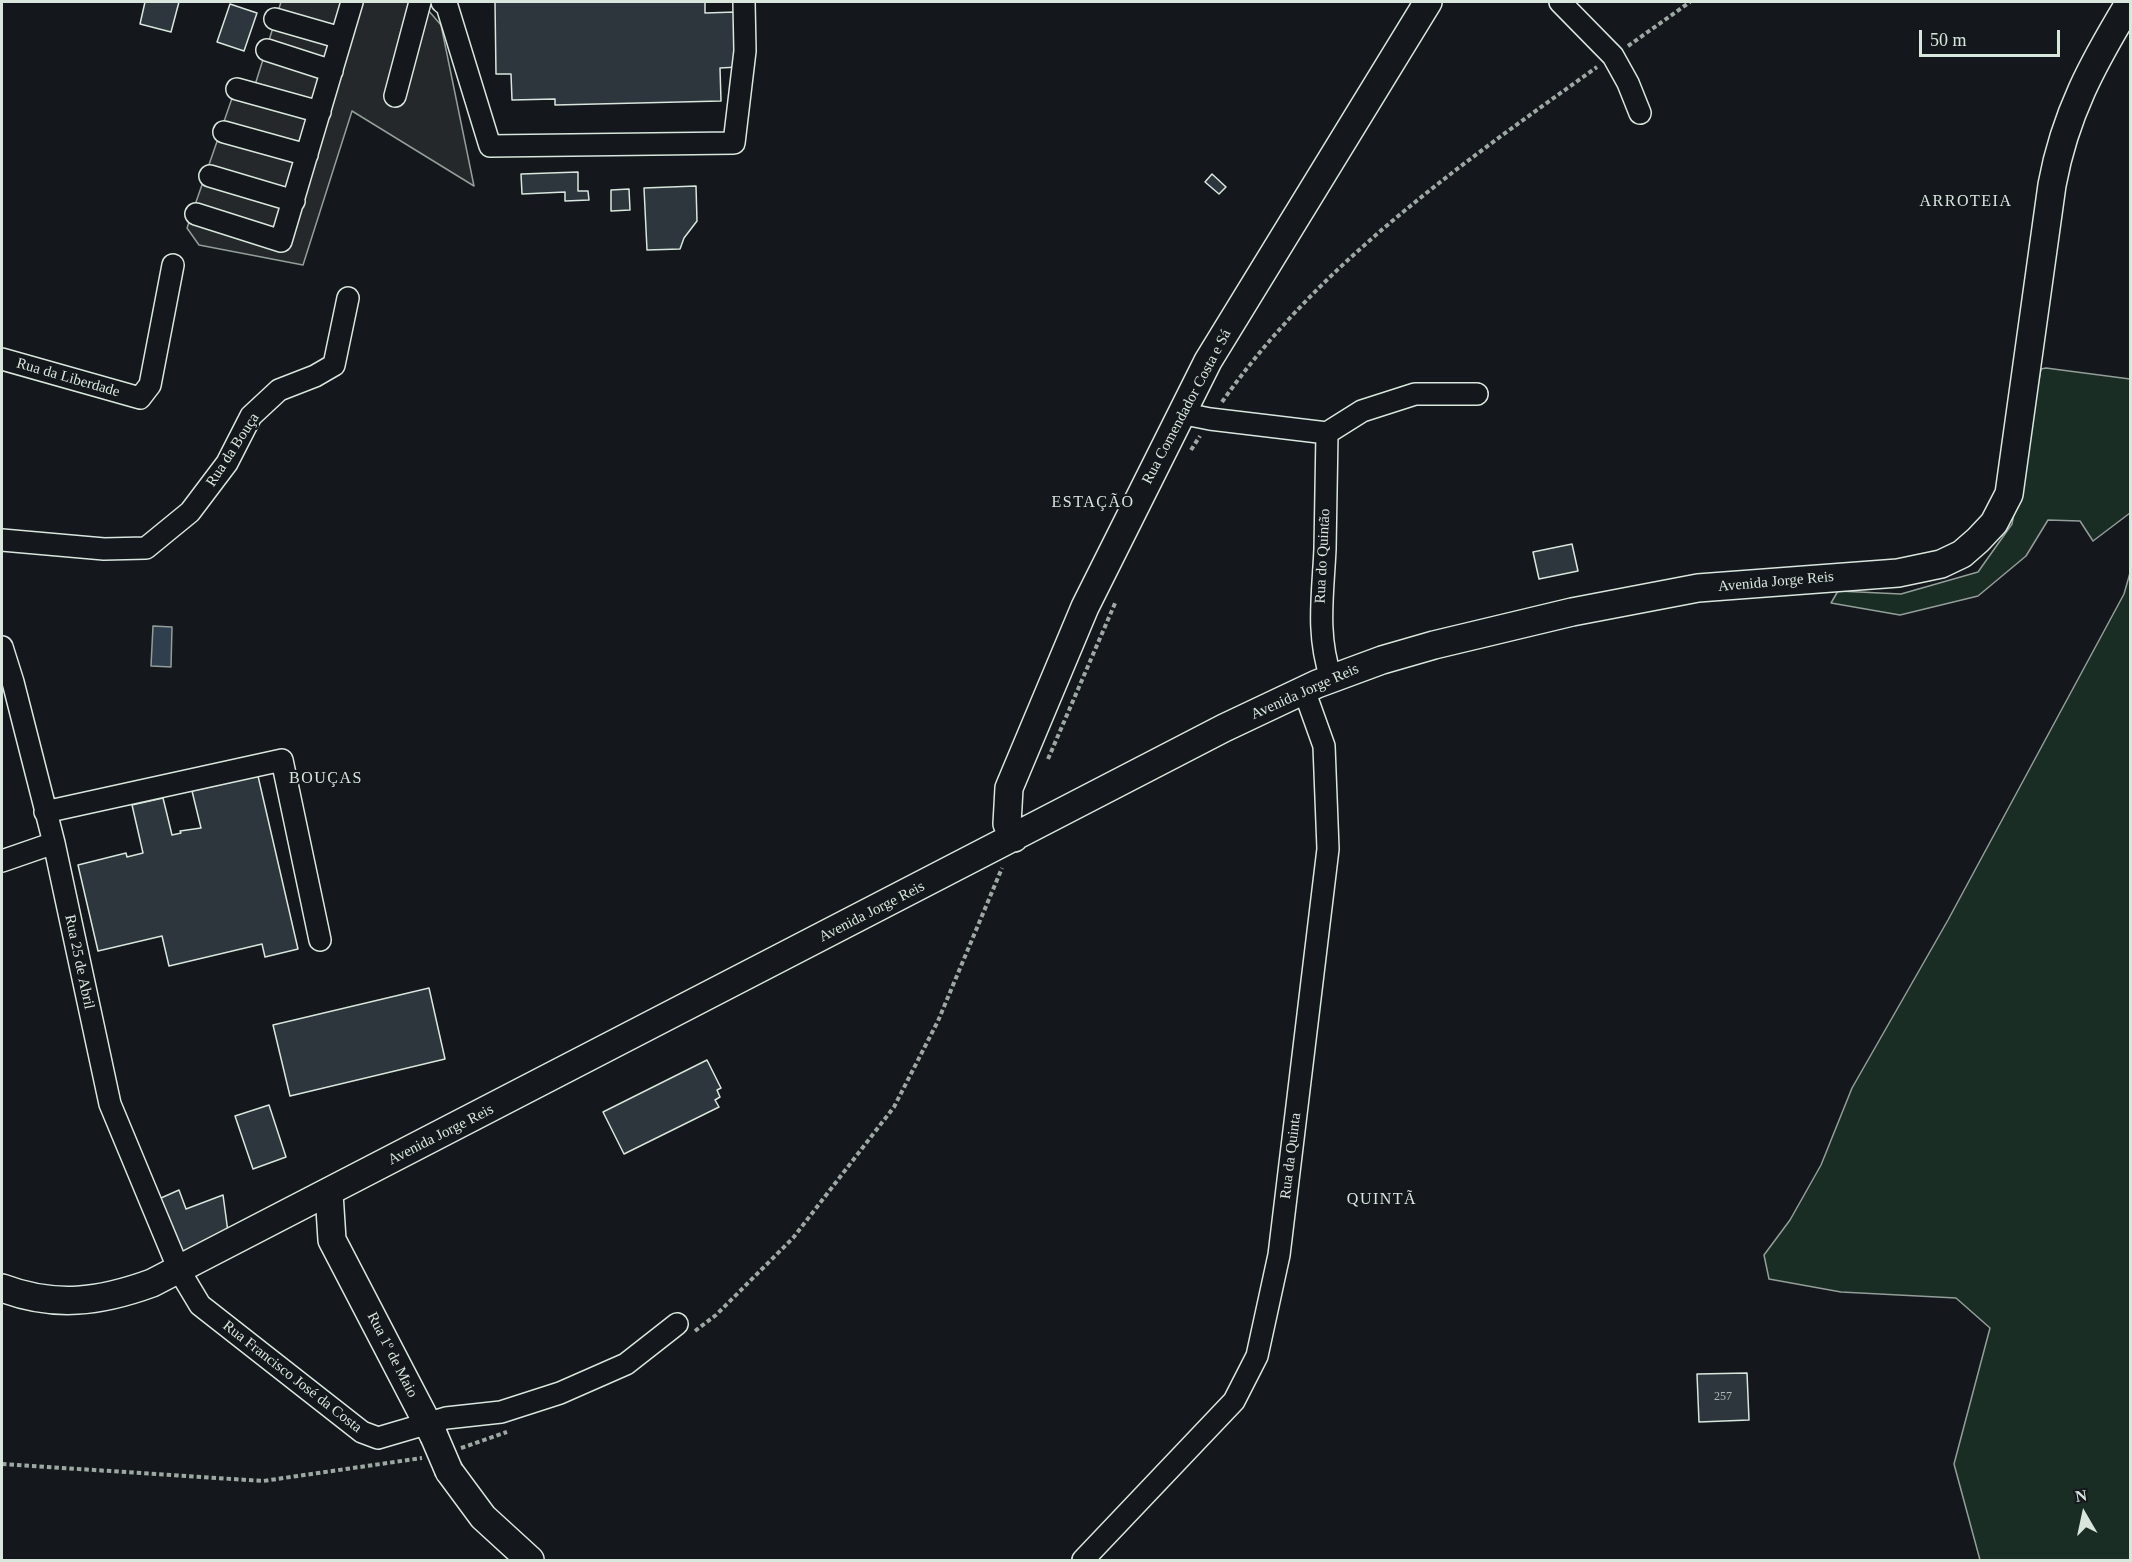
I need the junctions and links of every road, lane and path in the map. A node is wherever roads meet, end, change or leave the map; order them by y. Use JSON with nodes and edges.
{"nodes":[{"id":1,"x":352,"y":2,"type":"edge"},
{"id":2,"x":420,"y":2,"type":"edge"},
{"id":3,"x":442,"y":2,"type":"edge"},
{"id":4,"x":744,"y":2,"type":"edge"},
{"id":5,"x":1428,"y":2,"type":"edge"},
{"id":6,"x":1560,"y":2,"type":"edge"},
{"id":7,"x":2130,"y":2,"type":"edge"},
{"id":8,"x":275,"y":19,"type":"dead end"},
{"id":9,"x":341,"y":38,"type":"junction"},
{"id":10,"x":267,"y":50,"type":"dead end"},
{"id":11,"x":332,"y":70,"type":"junction"},
{"id":12,"x":237,"y":89,"type":"dead end"},
{"id":13,"x":395,"y":96,"type":"dead end"},
{"id":14,"x":320,"y":112,"type":"junction"},
{"id":15,"x":1640,"y":114,"type":"dead end"},
{"id":16,"x":224,"y":132,"type":"dead end"},
{"id":17,"x":307,"y":155,"type":"junction"},
{"id":18,"x":210,"y":176,"type":"dead end"},
{"id":19,"x":294,"y":201,"type":"junction"},
{"id":20,"x":196,"y":214,"type":"dead end"},
{"id":21,"x":173,"y":265,"type":"dead end"},
{"id":22,"x":348,"y":298,"type":"dead end"},
{"id":23,"x":2,"y":359,"type":"edge"},
{"id":24,"x":1477,"y":394,"type":"dead end"},
{"id":25,"x":1180,"y":413,"type":"junction"},
{"id":26,"x":1327,"y":433,"type":"junction"},
{"id":27,"x":2,"y":540,"type":"edge"},
{"id":28,"x":2,"y":647,"type":"edge"},
{"id":29,"x":1331,"y":678,"type":"junction"},
{"id":30,"x":1304,"y":690,"type":"junction"},
{"id":31,"x":45,"y":812,"type":"junction"},
{"id":32,"x":1014,"y":838,"type":"junction"},
{"id":33,"x":54,"y":843,"type":"junction"},
{"id":34,"x":2,"y":861,"type":"edge"},
{"id":35,"x":320,"y":940,"type":"dead end"},
{"id":36,"x":329,"y":1193,"type":"junction"},
{"id":37,"x":294,"y":1212,"type":"junction"},
{"id":38,"x":332,"y":1239,"type":"junction"},
{"id":39,"x":179,"y":1270,"type":"junction"},
{"id":40,"x":2,"y":1288,"type":"edge"},
{"id":41,"x":677,"y":1324,"type":"dead end"},
{"id":42,"x":431,"y":1429,"type":"junction"},
{"id":43,"x":530,"y":1560,"type":"edge"},
{"id":44,"x":1083,"y":1560,"type":"edge"}],
"edges":[{"from":1,"to":9,"type":"street"},
{"from":2,"to":13,"type":"street"},
{"from":3,"to":4,"type":"street"},
{"from":5,"to":25,"type":"main road","name":"Rua Comendador Costa e Sá"},
{"from":6,"to":15,"type":"street"},
{"from":7,"to":29,"type":"main road","name":"Avenida Jorge Reis"},
{"from":8,"to":9,"type":"street"},
{"from":9,"to":11,"type":"street"},
{"from":10,"to":11,"type":"street"},
{"from":11,"to":14,"type":"street"},
{"from":12,"to":14,"type":"street"},
{"from":14,"to":17,"type":"street"},
{"from":16,"to":17,"type":"street"},
{"from":17,"to":19,"type":"street"},
{"from":18,"to":19,"type":"street"},
{"from":19,"to":20,"type":"street"},
{"from":21,"to":23,"type":"street","name":"Rua da Liberdade"},
{"from":22,"to":27,"type":"street","name":"Rua da Bouça"},
{"from":24,"to":26,"type":"street"},
{"from":25,"to":26,"type":"street"},
{"from":25,"to":32,"type":"main road","name":"Rua Comendador Costa e Sá"},
{"from":26,"to":29,"type":"street","name":"Rua do Quintão"},
{"from":28,"to":31,"type":"street","name":"Rua 25 de Abril"},
{"from":29,"to":30,"type":"main road","name":"Avenida Jorge Reis"},
{"from":30,"to":32,"type":"main road","name":"Avenida Jorge Reis"},
{"from":30,"to":44,"type":"street","name":"Rua da Quinta"},
{"from":31,"to":33,"type":"street","name":"Rua 25 de Abril"},
{"from":31,"to":35,"type":"street"},
{"from":32,"to":36,"type":"main road","name":"Avenida Jorge Reis"},
{"from":33,"to":34,"type":"street"},
{"from":33,"to":39,"type":"street","name":"Rua 25 de Abril"},
{"from":36,"to":37,"type":"main road","name":"Avenida Jorge Reis"},
{"from":36,"to":38,"type":"main road","name":"Rua 1º de Maio"},
{"from":37,"to":38,"type":"main road","name":"Rua 1º de Maio"},
{"from":37,"to":39,"type":"main road","name":"Avenida Jorge Reis"},
{"from":38,"to":42,"type":"main road","name":"Rua 1º de Maio"},
{"from":39,"to":40,"type":"main road","name":"Avenida Jorge Reis"},
{"from":39,"to":42,"type":"street","name":"Rua Francisco José da Costa"},
{"from":41,"to":42,"type":"street","name":"Rua Francisco José da Costa"},
{"from":42,"to":43,"type":"main road","name":"Rua 1º de Maio","bridge":true}]}
